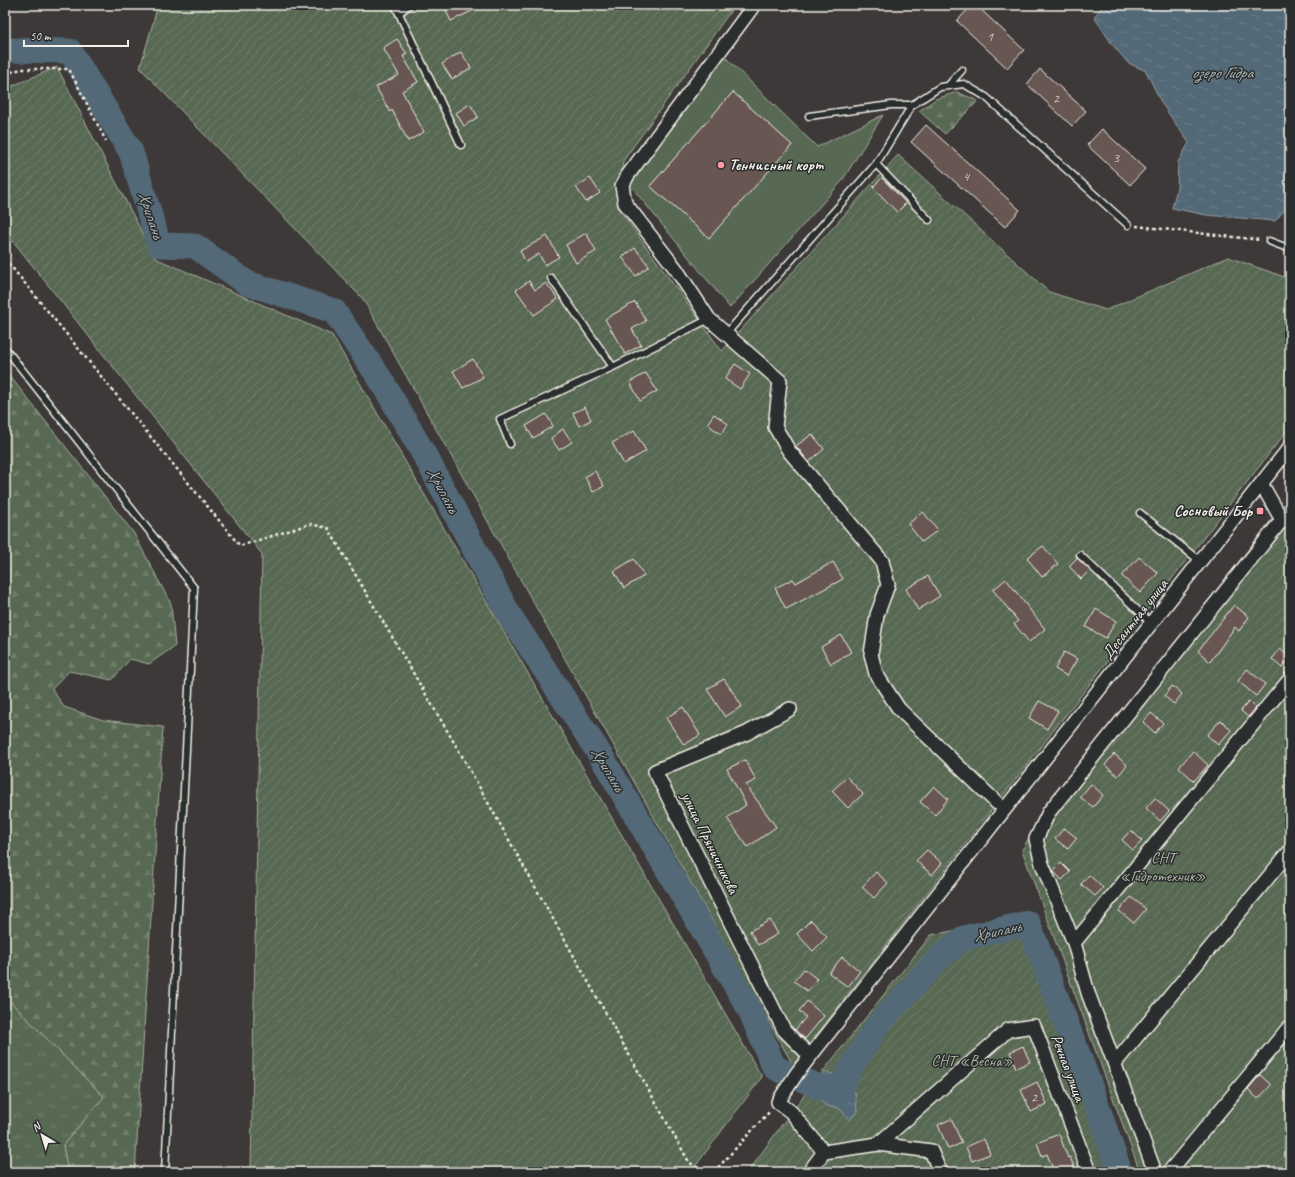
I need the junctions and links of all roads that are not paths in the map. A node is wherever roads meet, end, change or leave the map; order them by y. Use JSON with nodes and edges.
{"nodes":[{"id":1,"x":395,"y":5,"type":"edge"},
{"id":2,"x":409,"y":5,"type":"edge"},
{"id":3,"x":754,"y":5,"type":"edge"},
{"id":4,"x":399,"y":13,"type":"junction"},
{"id":5,"x":962,"y":70,"type":"dead end"},
{"id":6,"x":948,"y":86,"type":"junction"},
{"id":7,"x":912,"y":105,"type":"junction"},
{"id":8,"x":809,"y":116,"type":"dead end"},
{"id":9,"x":461,"y":145,"type":"dead end"},
{"id":10,"x":876,"y":164,"type":"junction"},
{"id":11,"x":929,"y":220,"type":"dead end"},
{"id":12,"x":1128,"y":225,"type":"road end"},
{"id":13,"x":1269,"y":241,"type":"road end"},
{"id":14,"x":1290,"y":249,"type":"edge"},
{"id":15,"x":551,"y":278,"type":"dead end"},
{"id":16,"x":709,"y":319,"type":"junction"},
{"id":17,"x":726,"y":334,"type":"junction"},
{"id":18,"x":5,"y":348,"type":"edge"},
{"id":19,"x":613,"y":367,"type":"junction"},
{"id":20,"x":510,"y":444,"type":"dead end"},
{"id":21,"x":1290,"y":447,"type":"edge"},
{"id":22,"x":1262,"y":485,"type":"junction"},
{"id":23,"x":1140,"y":513,"type":"dead end"},
{"id":24,"x":1286,"y":522,"type":"edge"},
{"id":25,"x":1080,"y":555,"type":"dead end"},
{"id":26,"x":1201,"y":562,"type":"junction"},
{"id":27,"x":1152,"y":624,"type":"junction"},
{"id":28,"x":1290,"y":679,"type":"edge"},
{"id":29,"x":790,"y":709,"type":"dead end"},
{"id":30,"x":1001,"y":807,"type":"junction"},
{"id":31,"x":1290,"y":851,"type":"edge"},
{"id":32,"x":1074,"y":943,"type":"junction"},
{"id":33,"x":1290,"y":1026,"type":"edge"},
{"id":34,"x":810,"y":1056,"type":"junction"},
{"id":35,"x":1115,"y":1063,"type":"junction"},
{"id":36,"x":878,"y":1144,"type":"junction"},
{"id":37,"x":824,"y":1152,"type":"junction"},
{"id":38,"x":165,"y":1172,"type":"edge"},
{"id":39,"x":809,"y":1172,"type":"edge"},
{"id":40,"x":940,"y":1172,"type":"edge"},
{"id":41,"x":1089,"y":1172,"type":"edge"},
{"id":42,"x":1155,"y":1172,"type":"edge"},
{"id":43,"x":1169,"y":1172,"type":"edge"}],
"edges":[{"from":1,"to":4,"type":"lane"},
{"from":2,"to":4,"type":"lane"},
{"from":3,"to":16,"type":"street"},
{"from":4,"to":9,"type":"lane"},
{"from":5,"to":6,"type":"lane"},
{"from":6,"to":7,"type":"lane"},
{"from":6,"to":12,"type":"lane"},
{"from":7,"to":8,"type":"lane"},
{"from":7,"to":10,"type":"lane"},
{"from":10,"to":11,"type":"lane"},
{"from":10,"to":17,"type":"lane"},
{"from":13,"to":14,"type":"lane"},
{"from":15,"to":19,"type":"lane"},
{"from":16,"to":17,"type":"street"},
{"from":16,"to":19,"type":"lane"},
{"from":17,"to":30,"type":"street"},
{"from":18,"to":38,"type":"lane"},
{"from":19,"to":20,"type":"lane"},
{"from":21,"to":22,"type":"street","name":"Десантная улица"},
{"from":22,"to":24,"type":"street"},
{"from":22,"to":26,"type":"street","name":"Десантная улица"},
{"from":23,"to":26,"type":"lane"},
{"from":24,"to":32,"type":"street"},
{"from":25,"to":27,"type":"lane"},
{"from":26,"to":27,"type":"street","name":"Десантная улица"},
{"from":27,"to":30,"type":"street","name":"Десантная улица"},
{"from":28,"to":32,"type":"street"},
{"from":29,"to":34,"type":"street","name":"улица Пряничникова"},
{"from":30,"to":34,"type":"street","name":"Десантная улица"},
{"from":31,"to":35,"type":"street"},
{"from":32,"to":35,"type":"street"},
{"from":33,"to":43,"type":"street"},
{"from":34,"to":37,"type":"street","name":"Десантная улица"},
{"from":35,"to":42,"type":"street"},
{"from":36,"to":37,"type":"street"},
{"from":36,"to":40,"type":"street"},
{"from":36,"to":41,"type":"street","name":"Речная улица"},
{"from":37,"to":39,"type":"street"}]}
